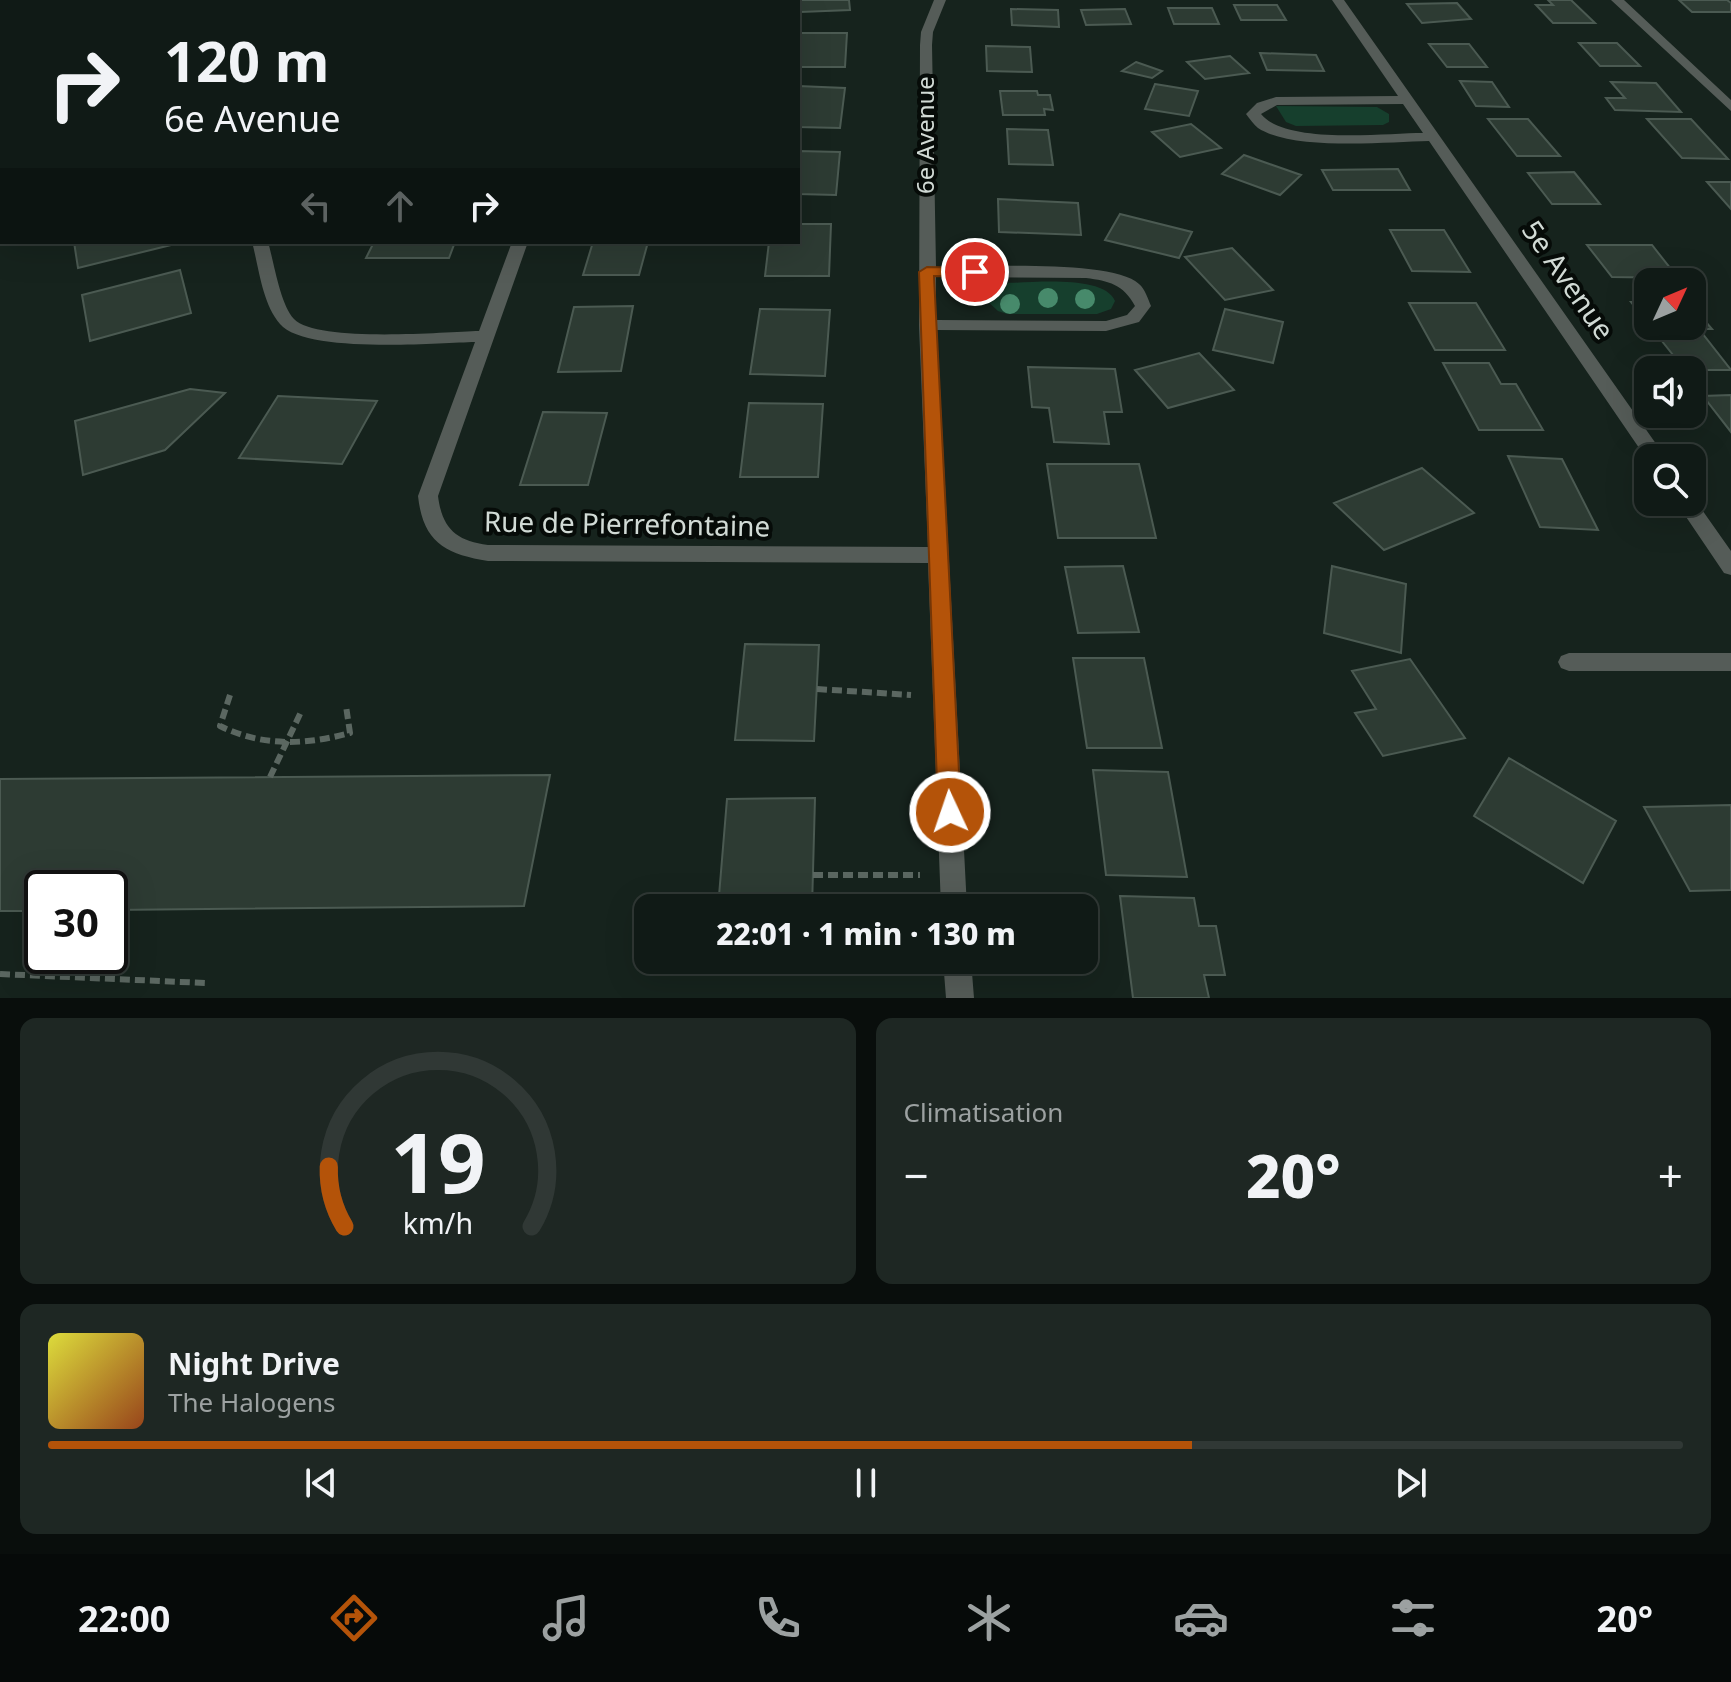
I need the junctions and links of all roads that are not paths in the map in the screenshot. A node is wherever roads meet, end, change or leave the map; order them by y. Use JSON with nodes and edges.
{"nodes":[{"id":1,"x":940,"y":0,"type":"edge"},
{"id":2,"x":1338,"y":0,"type":"edge"},
{"id":3,"x":1617,"y":0,"type":"edge"},
{"id":4,"x":1711,"y":88,"type":"junction"},
{"id":5,"x":1731,"y":89,"type":"edge"},
{"id":6,"x":1406,"y":100,"type":"junction"},
{"id":7,"x":1731,"y":107,"type":"edge"},
{"id":8,"x":1432,"y":137,"type":"junction"},
{"id":9,"x":261,"y":244,"type":"edge"},
{"id":10,"x":519,"y":244,"type":"edge"},
{"id":11,"x":927,"y":272,"type":"junction"},
{"id":12,"x":928,"y":325,"type":"junction"},
{"id":13,"x":486,"y":336,"type":"junction"},
{"id":14,"x":1646,"y":444,"type":"edge"},
{"id":15,"x":1696,"y":516,"type":"edge"},
{"id":16,"x":937,"y":555,"type":"junction"},
{"id":17,"x":1731,"y":567,"type":"edge"},
{"id":18,"x":1569,"y":662,"type":"dead end"},
{"id":19,"x":1731,"y":662,"type":"edge"},
{"id":20,"x":953,"y":894,"type":"edge"},
{"id":21,"x":958,"y":974,"type":"edge"},
{"id":22,"x":960,"y":998,"type":"edge"}],
"edges":[{"from":1,"to":11,"type":"street","name":"6e Avenue"},
{"from":2,"to":6,"type":"street","name":"5e Avenue"},
{"from":3,"to":4,"type":"street"},
{"from":4,"to":5,"type":"street"},
{"from":4,"to":7,"type":"street"},
{"from":6,"to":8,"type":"street","name":"5e Avenue"},
{"from":6,"to":8,"type":"street"},
{"from":8,"to":14,"type":"street","name":"5e Avenue"},
{"from":9,"to":13,"type":"street"},
{"from":10,"to":13,"type":"street","name":"Rue de Pierrefontaine"},
{"from":11,"to":12,"type":"street","name":"6e Avenue"},
{"from":11,"to":12,"type":"street"},
{"from":12,"to":16,"type":"street","name":"6e Avenue"},
{"from":13,"to":16,"type":"street","name":"Rue de Pierrefontaine"},
{"from":15,"to":17,"type":"street"},
{"from":16,"to":20,"type":"street","name":"6e Avenue"},
{"from":18,"to":19,"type":"street"},
{"from":21,"to":22,"type":"street"}]}
